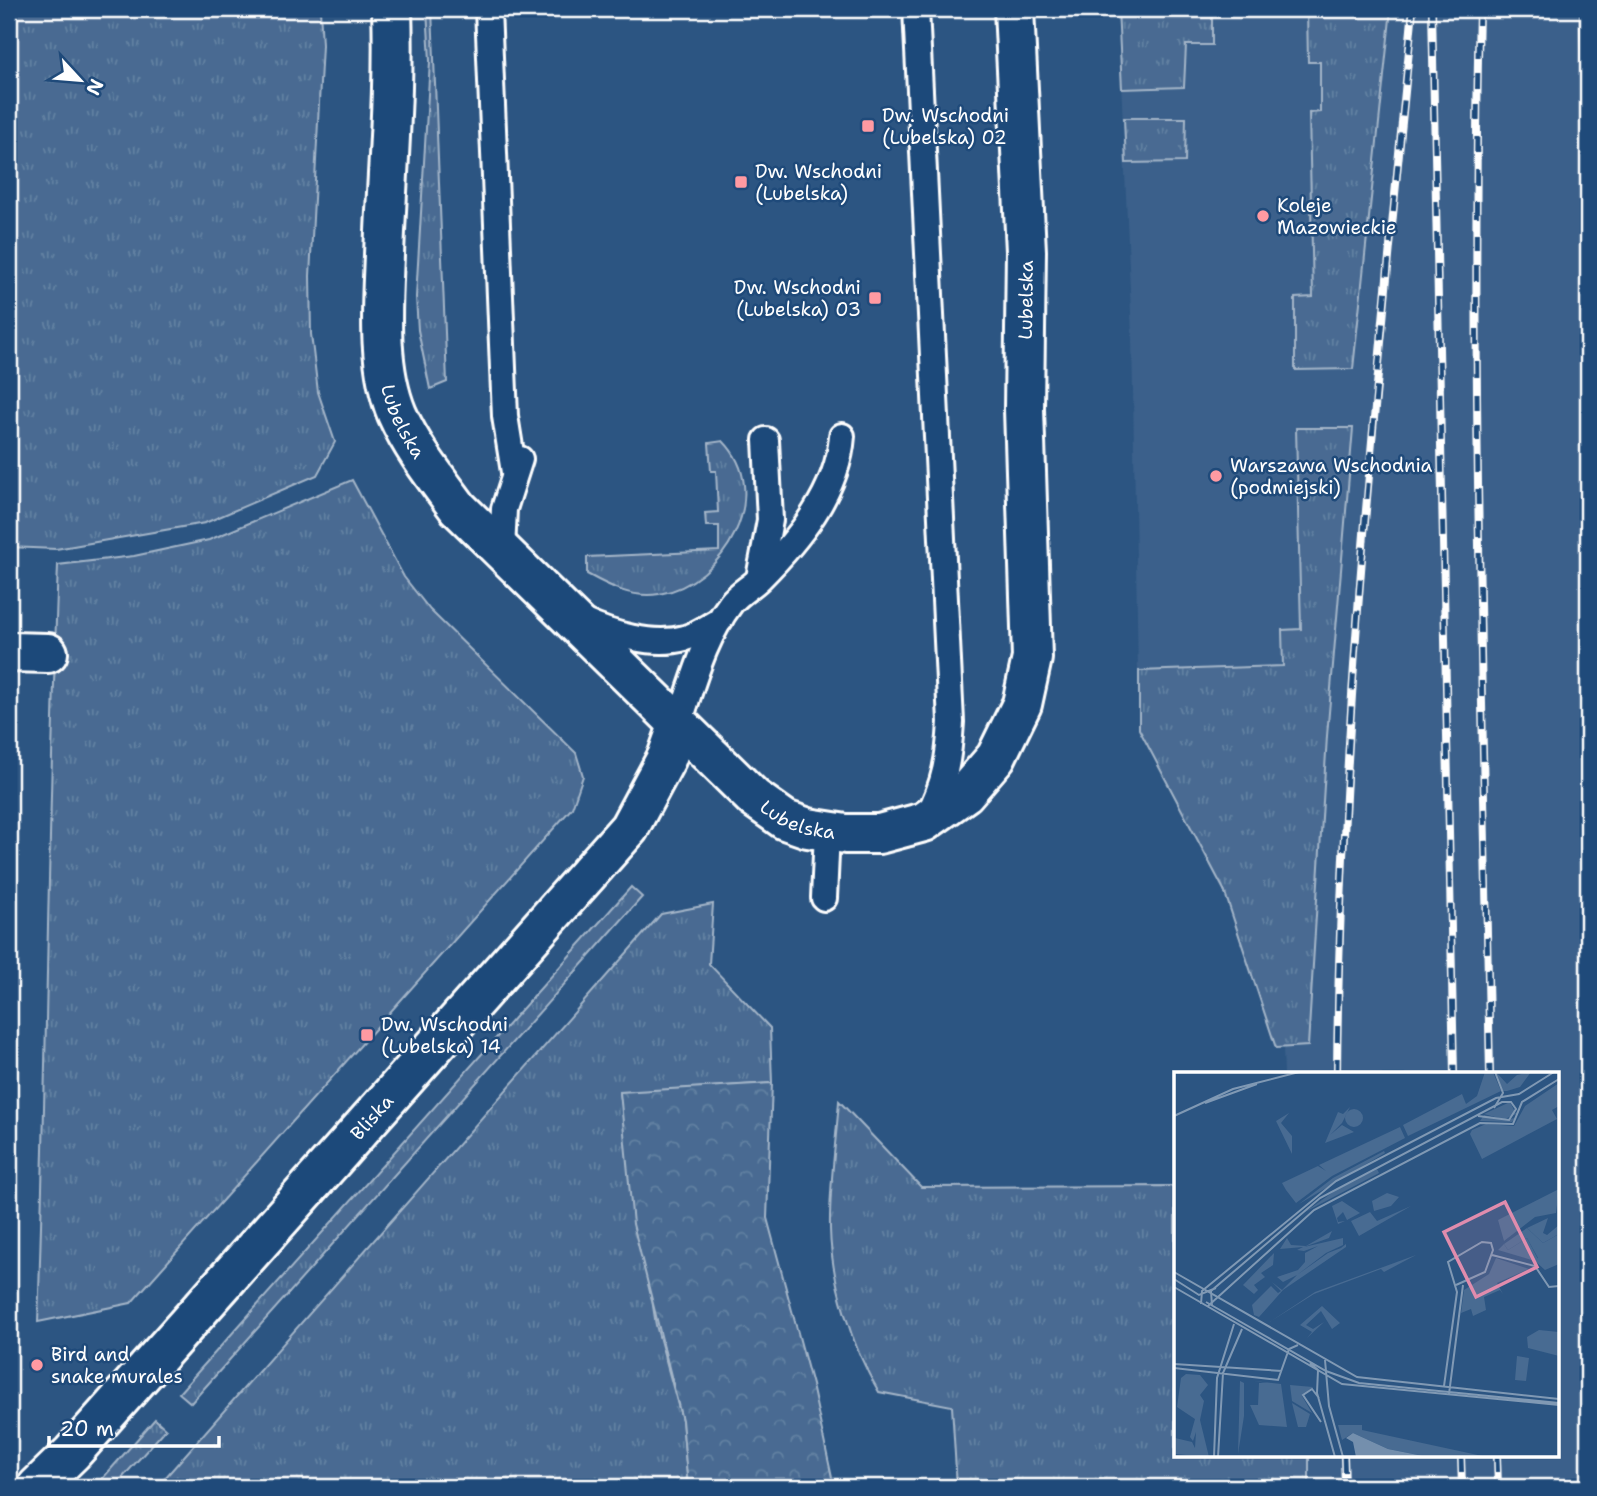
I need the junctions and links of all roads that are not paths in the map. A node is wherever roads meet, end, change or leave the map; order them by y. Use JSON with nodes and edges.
{"nodes":[{"id":1,"x":392,"y":9,"type":"edge"},
{"id":2,"x":488,"y":9,"type":"edge"},
{"id":3,"x":916,"y":9,"type":"edge"},
{"id":4,"x":1014,"y":9,"type":"edge"},
{"id":5,"x":842,"y":436,"type":"dead end"},
{"id":6,"x":766,"y":440,"type":"dead end"},
{"id":7,"x":502,"y":551,"type":"junction"},
{"id":8,"x":759,"y":579,"type":"junction"},
{"id":9,"x":563,"y":611,"type":"junction"},
{"id":10,"x":720,"y":620,"type":"junction"},
{"id":11,"x":9,"y":652,"type":"edge"},
{"id":12,"x":48,"y":653,"type":"dead end"},
{"id":13,"x":678,"y":726,"type":"junction"},
{"id":14,"x":924,"y":822,"type":"junction"},
{"id":15,"x":827,"y":832,"type":"junction"},
{"id":16,"x":824,"y":898,"type":"dead end"},
{"id":17,"x":37,"y":1487,"type":"edge"}],
"edges":[{"from":1,"to":7,"type":"street","name":"Lubelska"},
{"from":2,"to":7,"type":"lane"},
{"from":3,"to":14,"type":"lane"},
{"from":4,"to":14,"type":"street","name":"Lubelska"},
{"from":5,"to":8,"type":"lane"},
{"from":6,"to":8,"type":"lane"},
{"from":7,"to":9,"type":"street","name":"Lubelska"},
{"from":8,"to":10,"type":"lane"},
{"from":9,"to":10,"type":"lane"},
{"from":9,"to":13,"type":"street","name":"Lubelska"},
{"from":10,"to":13,"type":"lane"},
{"from":11,"to":12,"type":"street"},
{"from":13,"to":15,"type":"street","name":"Lubelska"},
{"from":13,"to":17,"type":"street","name":"Bliska"},
{"from":14,"to":15,"type":"street","name":"Lubelska"},
{"from":15,"to":16,"type":"lane"}]}
